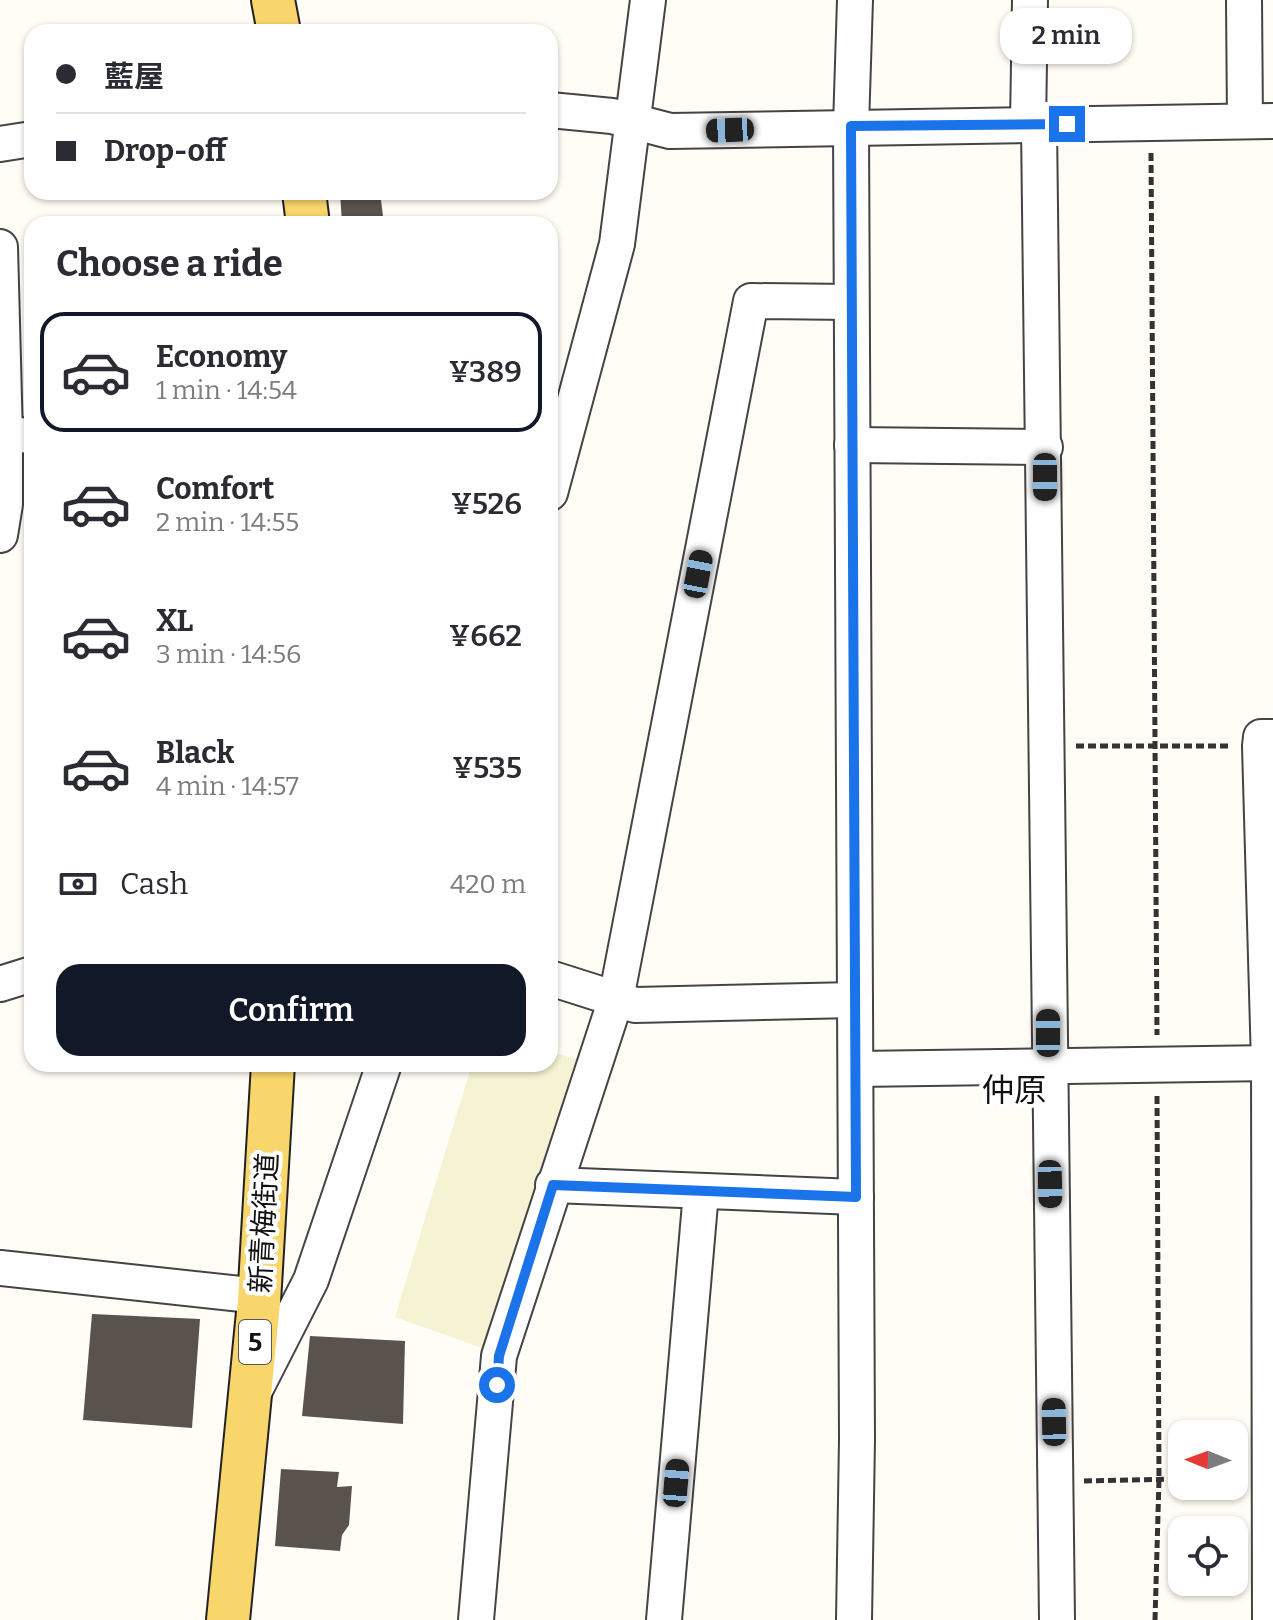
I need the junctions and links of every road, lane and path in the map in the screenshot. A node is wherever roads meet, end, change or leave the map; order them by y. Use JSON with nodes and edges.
{"nodes":[{"id":1,"x":273,"y":0,"type":"edge"},
{"id":2,"x":648,"y":0,"type":"edge"},
{"id":3,"x":855,"y":0,"type":"edge"},
{"id":4,"x":1030,"y":0,"type":"edge"},
{"id":5,"x":1244,"y":0,"type":"edge"},
{"id":6,"x":278,"y":24,"type":"edge"},
{"id":7,"x":558,"y":111,"type":"edge"},
{"id":8,"x":1259,"y":121,"type":"edge"},
{"id":9,"x":1151,"y":122,"type":"junction"},
{"id":10,"x":633,"y":123,"type":"junction"},
{"id":11,"x":1034,"y":125,"type":"junction"},
{"id":12,"x":851,"y":126,"type":"junction"},
{"id":13,"x":24,"y":140,"type":"edge"},
{"id":14,"x":0,"y":144,"type":"edge"},
{"id":15,"x":0,"y":247,"type":"edge"},
{"id":16,"x":851,"y":302,"type":"junction"},
{"id":17,"x":19,"y":436,"type":"edge"},
{"id":18,"x":852,"y":445,"type":"junction"},
{"id":19,"x":1045,"y":447,"type":"junction"},
{"id":20,"x":558,"y":463,"type":"edge"},
{"id":21,"x":0,"y":535,"type":"edge"},
{"id":22,"x":1267,"y":742,"type":"edge"},
{"id":23,"x":1156,"y":744,"type":"junction"},
{"id":24,"x":1047,"y":747,"type":"junction"},
{"id":25,"x":24,"y":976,"type":"edge"},
{"id":26,"x":558,"y":981,"type":"edge"},
{"id":27,"x":0,"y":984,"type":"edge"},
{"id":28,"x":616,"y":999,"type":"junction"},
{"id":29,"x":855,"y":1000,"type":"junction"},
{"id":30,"x":1271,"y":1063,"type":"edge"},
{"id":31,"x":1157,"y":1064,"type":"junction"},
{"id":32,"x":1048,"y":1065,"type":"junction"},
{"id":33,"x":856,"y":1069,"type":"junction"},
{"id":34,"x":273,"y":1072,"type":"edge"},
{"id":35,"x":381,"y":1072,"type":"edge"},
{"id":36,"x":553,"y":1185,"type":"junction"},
{"id":37,"x":701,"y":1192,"type":"junction"},
{"id":38,"x":856,"y":1197,"type":"junction"},
{"id":39,"x":0,"y":1268,"type":"edge"},
{"id":40,"x":259,"y":1296,"type":"junction"},
{"id":41,"x":250,"y":1399,"type":"junction"},
{"id":42,"x":1159,"y":1479,"type":"junction"},
{"id":43,"x":1168,"y":1479,"type":"edge"},
{"id":44,"x":1055,"y":1482,"type":"junction"},
{"id":45,"x":228,"y":1620,"type":"edge"},
{"id":46,"x":476,"y":1620,"type":"edge"},
{"id":47,"x":664,"y":1620,"type":"edge"},
{"id":48,"x":854,"y":1620,"type":"edge"},
{"id":49,"x":1057,"y":1620,"type":"edge"},
{"id":50,"x":1155,"y":1620,"type":"edge"},
{"id":51,"x":1270,"y":1620,"type":"edge"}],
"edges":[{"from":1,"to":6,"type":"main road"},
{"from":2,"to":10,"type":"street"},
{"from":3,"to":12,"type":"street"},
{"from":4,"to":11,"type":"street"},
{"from":5,"to":8,"type":"street"},
{"from":7,"to":10,"type":"street"},
{"from":8,"to":9,"type":"street"},
{"from":9,"to":11,"type":"street"},
{"from":9,"to":23,"type":"path"},
{"from":10,"to":12,"type":"street"},
{"from":10,"to":20,"type":"street"},
{"from":11,"to":12,"type":"street"},
{"from":11,"to":19,"type":"street"},
{"from":12,"to":16,"type":"street"},
{"from":13,"to":14,"type":"street"},
{"from":15,"to":17,"type":"street"},
{"from":16,"to":18,"type":"street"},
{"from":16,"to":28,"type":"street"},
{"from":17,"to":21,"type":"street"},
{"from":18,"to":19,"type":"street"},
{"from":18,"to":29,"type":"street"},
{"from":19,"to":24,"type":"street"},
{"from":22,"to":23,"type":"path"},
{"from":22,"to":30,"type":"street"},
{"from":23,"to":24,"type":"path"},
{"from":23,"to":31,"type":"path"},
{"from":24,"to":32,"type":"street"},
{"from":25,"to":27,"type":"street"},
{"from":26,"to":28,"type":"street"},
{"from":28,"to":29,"type":"street"},
{"from":28,"to":36,"type":"street"},
{"from":29,"to":33,"type":"street"},
{"from":30,"to":31,"type":"street"},
{"from":30,"to":51,"type":"street"},
{"from":31,"to":32,"type":"street"},
{"from":31,"to":42,"type":"path"},
{"from":32,"to":33,"type":"street"},
{"from":32,"to":44,"type":"street"},
{"from":33,"to":38,"type":"street"},
{"from":34,"to":40,"type":"main road","name":"新青梅街道","number":"5"},
{"from":35,"to":41,"type":"street"},
{"from":36,"to":37,"type":"street"},
{"from":36,"to":46,"type":"street"},
{"from":37,"to":38,"type":"street"},
{"from":37,"to":47,"type":"street"},
{"from":38,"to":48,"type":"street"},
{"from":39,"to":40,"type":"street"},
{"from":40,"to":41,"type":"main road","name":"新青梅街道","number":"5"},
{"from":41,"to":45,"type":"main road","name":"新青梅街道","number":"5"},
{"from":42,"to":43,"type":"path"},
{"from":42,"to":44,"type":"path"},
{"from":42,"to":50,"type":"path"},
{"from":44,"to":49,"type":"street"}]}
